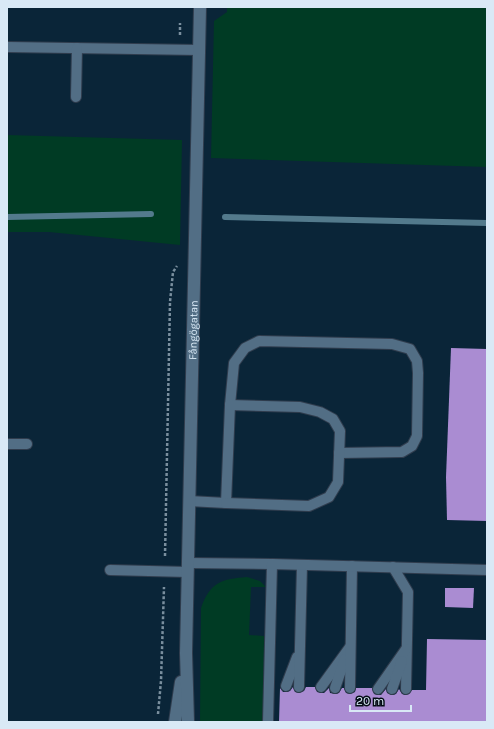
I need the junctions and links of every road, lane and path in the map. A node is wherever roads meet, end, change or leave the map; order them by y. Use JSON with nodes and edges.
{"nodes":[{"id":1,"x":200,"y":7,"type":"edge"},
{"id":2,"x":7,"y":47,"type":"edge"},
{"id":3,"x":77,"y":48,"type":"junction"},
{"id":4,"x":199,"y":50,"type":"junction"},
{"id":5,"x":76,"y":97,"type":"dead end"},
{"id":6,"x":177,"y":266,"type":"dead end"},
{"id":7,"x":230,"y":405,"type":"junction"},
{"id":8,"x":7,"y":444,"type":"edge"},
{"id":9,"x":27,"y":444,"type":"dead end"},
{"id":10,"x":339,"y":453,"type":"junction"},
{"id":11,"x":189,"y":500,"type":"junction"},
{"id":12,"x":226,"y":503,"type":"junction"},
{"id":13,"x":272,"y":564,"type":"junction"},
{"id":14,"x":302,"y":565,"type":"junction"},
{"id":15,"x":352,"y":566,"type":"junction"},
{"id":16,"x":393,"y":567,"type":"junction"},
{"id":17,"x":188,"y":568,"type":"junction"},
{"id":18,"x":110,"y":570,"type":"dead end"},
{"id":19,"x":487,"y":570,"type":"edge"},
{"id":20,"x":165,"y":572,"type":"junction"},
{"id":21,"x":300,"y":648,"type":"junction"},
{"id":22,"x":350,"y":648,"type":"junction"},
{"id":23,"x":406,"y":649,"type":"junction"},
{"id":24,"x":186,"y":653,"type":"junction"},
{"id":25,"x":286,"y":686,"type":"dead end"},
{"id":26,"x":299,"y":686,"type":"dead end"},
{"id":27,"x":321,"y":687,"type":"dead end"},
{"id":28,"x":335,"y":688,"type":"dead end"},
{"id":29,"x":350,"y":688,"type":"dead end"},
{"id":30,"x":378,"y":689,"type":"dead end"},
{"id":31,"x":392,"y":689,"type":"dead end"},
{"id":32,"x":406,"y":689,"type":"dead end"},
{"id":33,"x":158,"y":715,"type":"dead end"},
{"id":34,"x":175,"y":722,"type":"edge"},
{"id":35,"x":188,"y":722,"type":"edge"},
{"id":36,"x":268,"y":722,"type":"edge"}],
"edges":[{"from":1,"to":4,"type":"street","name":"Fångögatan"},
{"from":2,"to":3,"type":"lane"},
{"from":3,"to":4,"type":"lane"},
{"from":3,"to":5,"type":"lane"},
{"from":4,"to":11,"type":"street","name":"Fångögatan"},
{"from":6,"to":20,"type":"path"},
{"from":7,"to":10,"type":"lane"},
{"from":7,"to":10,"type":"lane"},
{"from":7,"to":12,"type":"lane"},
{"from":8,"to":9,"type":"lane"},
{"from":10,"to":12,"type":"lane"},
{"from":11,"to":12,"type":"lane"},
{"from":11,"to":17,"type":"street","name":"Fångögatan"},
{"from":13,"to":14,"type":"lane"},
{"from":13,"to":17,"type":"lane"},
{"from":13,"to":36,"type":"lane"},
{"from":14,"to":15,"type":"lane"},
{"from":14,"to":21,"type":"lane"},
{"from":15,"to":16,"type":"lane"},
{"from":15,"to":22,"type":"lane"},
{"from":16,"to":19,"type":"lane"},
{"from":16,"to":23,"type":"lane"},
{"from":17,"to":20,"type":"lane"},
{"from":17,"to":24,"type":"street","name":"Fångögatan"},
{"from":18,"to":20,"type":"lane"},
{"from":20,"to":33,"type":"path"},
{"from":21,"to":25,"type":"lane"},
{"from":21,"to":26,"type":"lane"},
{"from":22,"to":27,"type":"lane"},
{"from":22,"to":28,"type":"lane"},
{"from":22,"to":29,"type":"lane"},
{"from":23,"to":30,"type":"lane"},
{"from":23,"to":31,"type":"lane"},
{"from":23,"to":32,"type":"lane"},
{"from":24,"to":34,"type":"street","name":"Fångögatan"},
{"from":24,"to":35,"type":"street","name":"Fångögatan"}]}
